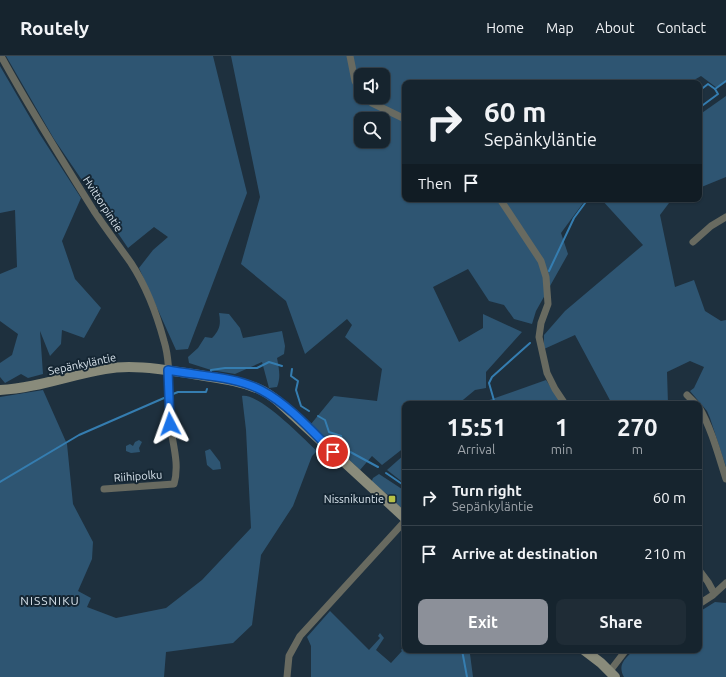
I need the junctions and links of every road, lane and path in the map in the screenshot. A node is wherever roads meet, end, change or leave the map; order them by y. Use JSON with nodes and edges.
{"nodes":[{"id":1,"x":1,"y":56,"type":"edge"},
{"id":2,"x":350,"y":56,"type":"edge"},
{"id":3,"x":354,"y":76,"type":"edge"},
{"id":4,"x":374,"y":104,"type":"edge"},
{"id":5,"x":402,"y":118,"type":"edge"},
{"id":6,"x":502,"y":202,"type":"edge"},
{"id":7,"x":726,"y":217,"type":"edge"},
{"id":8,"x":693,"y":242,"type":"dead end"},
{"id":9,"x":168,"y":370,"type":"junction"},
{"id":10,"x":0,"y":390,"type":"edge"},
{"id":11,"x":688,"y":395,"type":"dead end"},
{"id":12,"x":563,"y":401,"type":"edge"},
{"id":13,"x":693,"y":401,"type":"edge"},
{"id":14,"x":702,"y":413,"type":"edge"},
{"id":15,"x":726,"y":479,"type":"edge"},
{"id":16,"x":174,"y":484,"type":"joint"},
{"id":17,"x":104,"y":489,"type":"dead end"},
{"id":18,"x":402,"y":517,"type":"edge"},
{"id":19,"x":402,"y":523,"type":"edge"},
{"id":20,"x":702,"y":574,"type":"edge"},
{"id":21,"x":726,"y":583,"type":"edge"},
{"id":22,"x":714,"y":593,"type":"junction"},
{"id":23,"x":702,"y":602,"type":"edge"},
{"id":24,"x":588,"y":653,"type":"edge"},
{"id":25,"x":624,"y":653,"type":"edge"},
{"id":26,"x":612,"y":674,"type":"edge"},
{"id":27,"x":287,"y":677,"type":"edge"}],
"edges":[{"from":1,"to":9,"type":"street","name":"Hvittorpintie"},
{"from":2,"to":3,"type":"street"},
{"from":4,"to":5,"type":"street"},
{"from":6,"to":12,"type":"street"},
{"from":7,"to":8,"type":"street"},
{"from":9,"to":10,"type":"street","name":"Sepänkyläntie"},
{"from":9,"to":16,"type":"street","name":"Hvittorpintie"},
{"from":9,"to":18,"type":"street","name":"Sepänkyläntie"},
{"from":11,"to":13,"type":"street"},
{"from":14,"to":15,"type":"street"},
{"from":16,"to":17,"type":"street","name":"Riihipolku"},
{"from":19,"to":27,"type":"street"},
{"from":20,"to":22,"type":"street"},
{"from":21,"to":22,"type":"street"},
{"from":22,"to":23,"type":"street"},
{"from":24,"to":26,"type":"street"},
{"from":25,"to":26,"type":"street"}]}
